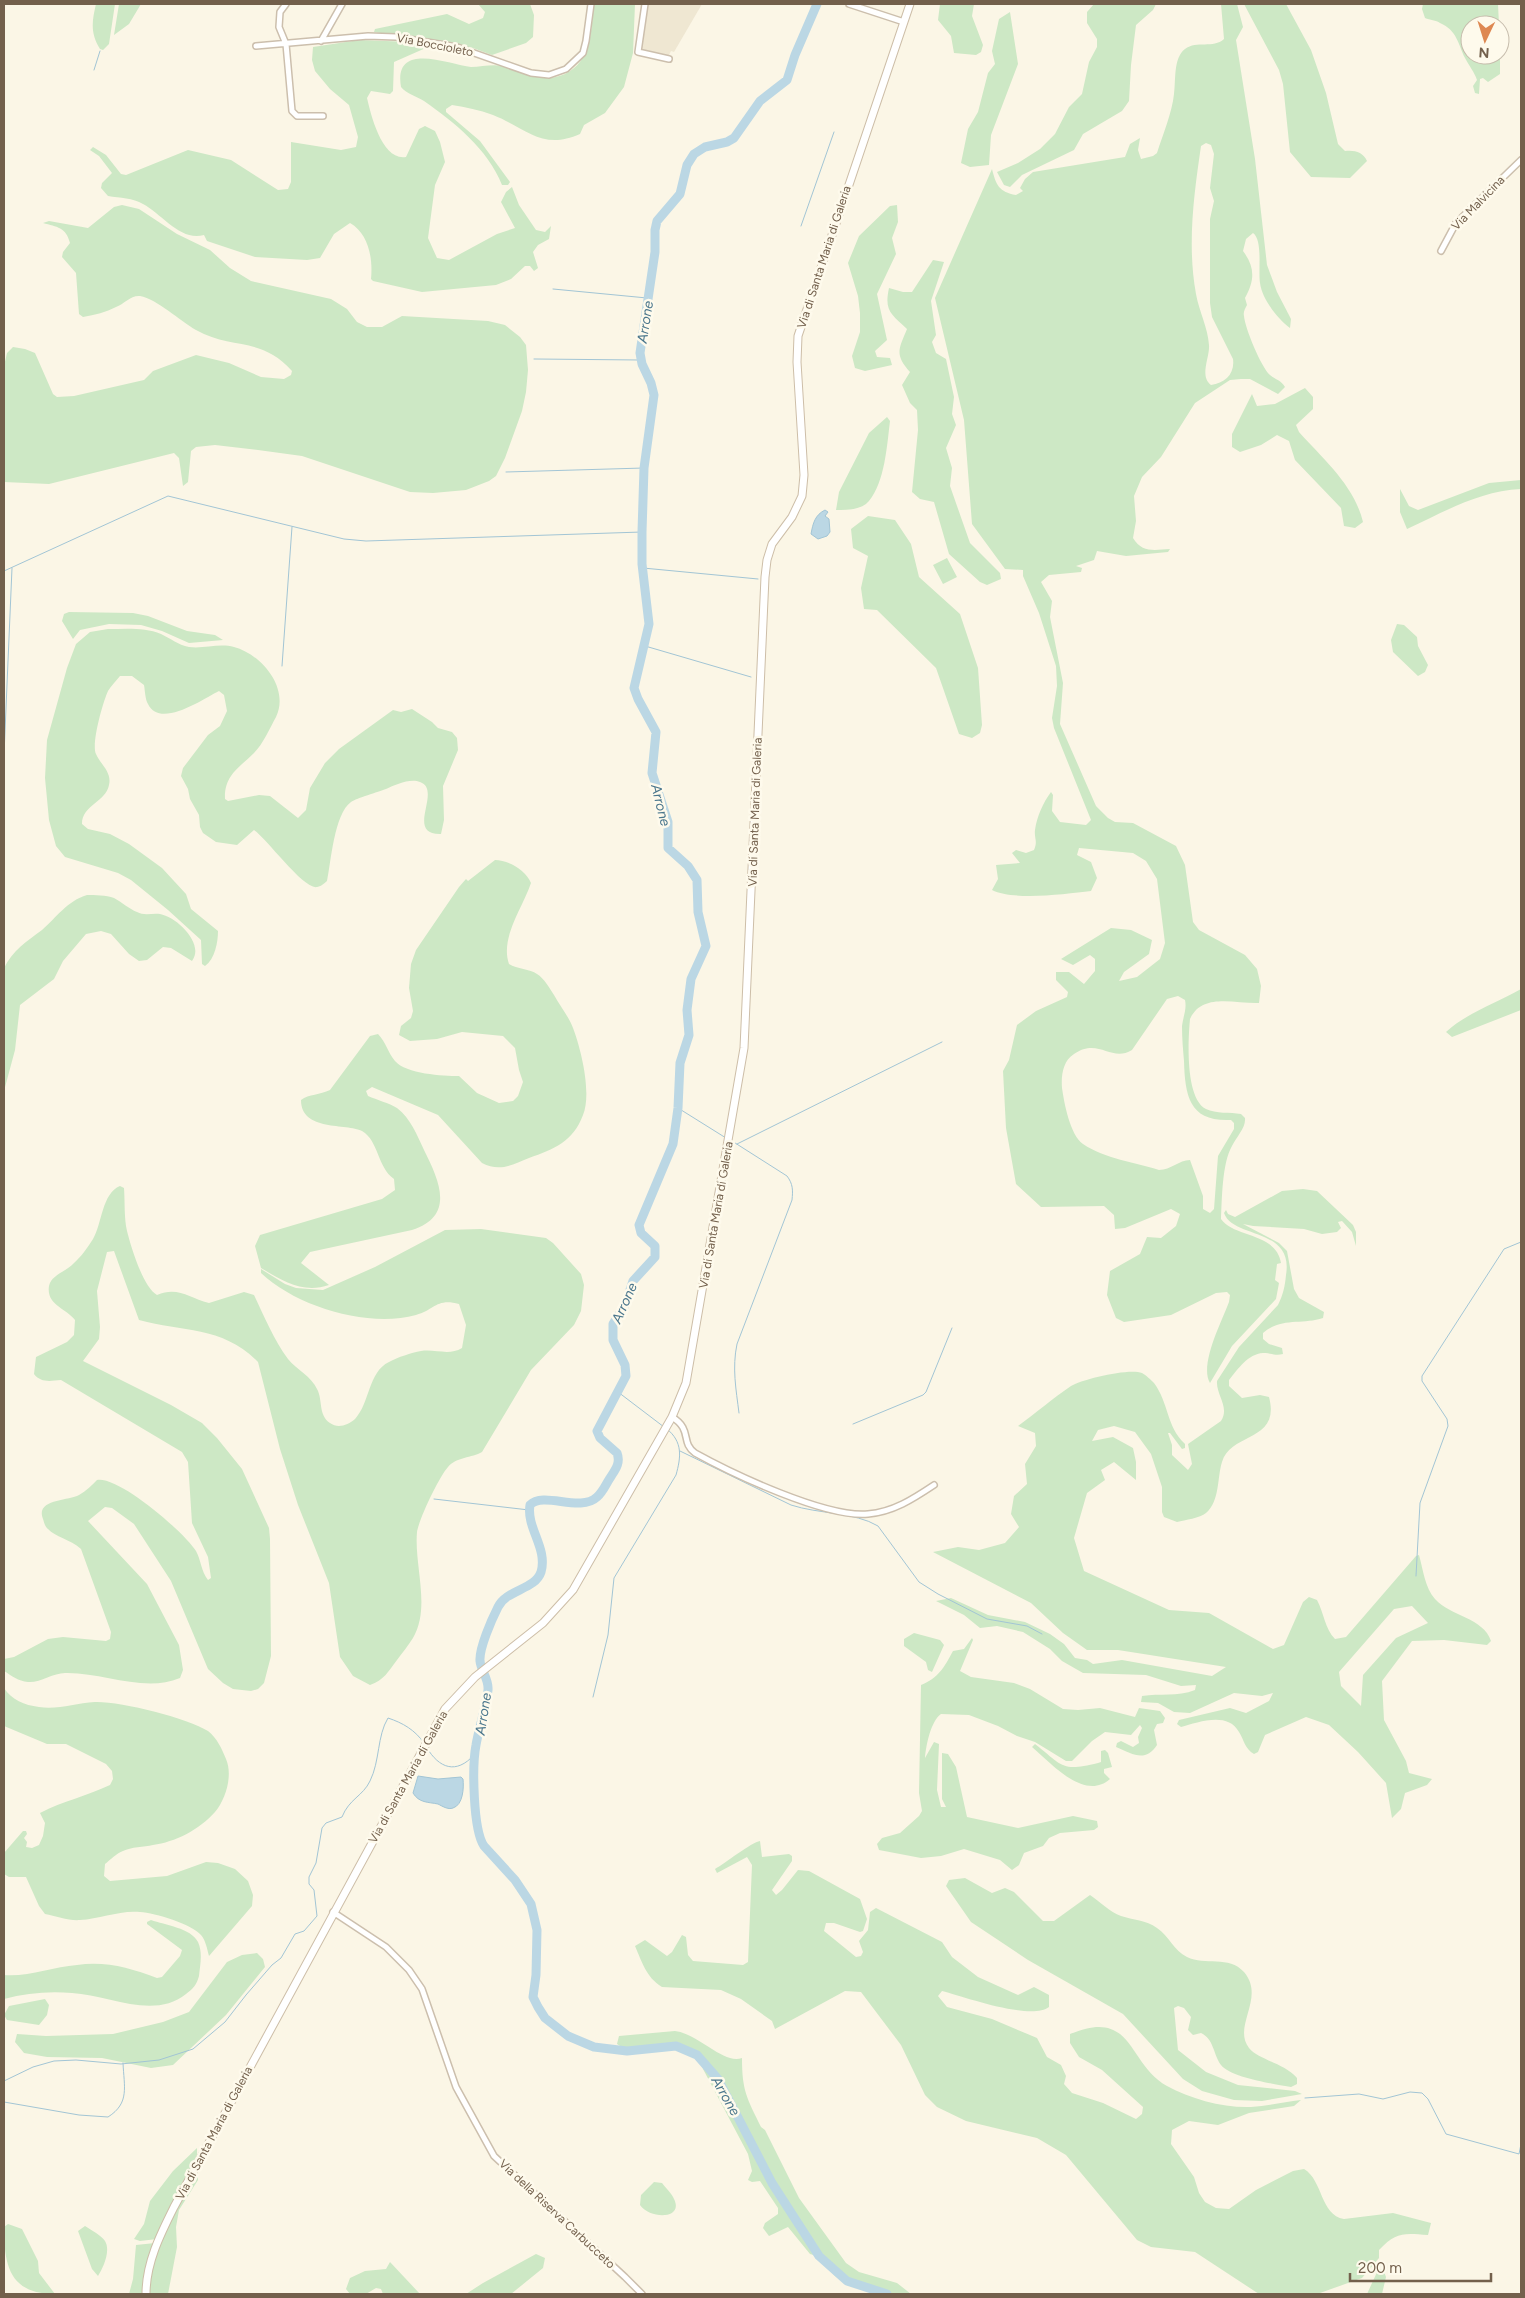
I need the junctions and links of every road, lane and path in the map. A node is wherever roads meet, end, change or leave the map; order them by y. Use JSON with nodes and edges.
{"nodes":[{"id":1,"x":286,"y":4,"type":"edge"},
{"id":2,"x":342,"y":4,"type":"edge"},
{"id":3,"x":591,"y":4,"type":"edge"},
{"id":4,"x":645,"y":4,"type":"edge"},
{"id":5,"x":849,"y":4,"type":"edge"},
{"id":6,"x":910,"y":4,"type":"edge"},
{"id":7,"x":904,"y":22,"type":"junction"},
{"id":8,"x":321,"y":41,"type":"junction"},
{"id":9,"x":286,"y":44,"type":"junction"},
{"id":10,"x":256,"y":46,"type":"dead end"},
{"id":11,"x":669,"y":59,"type":"dead end"},
{"id":12,"x":323,"y":116,"type":"dead end"},
{"id":13,"x":1521,"y":160,"type":"edge"},
{"id":14,"x":1441,"y":251,"type":"dead end"},
{"id":15,"x":668,"y":1424,"type":"junction"},
{"id":16,"x":934,"y":1485,"type":"dead end"},
{"id":17,"x":333,"y":1912,"type":"junction"},
{"id":18,"x":146,"y":2294,"type":"edge"},
{"id":19,"x":642,"y":2294,"type":"edge"}],
"edges":[{"from":1,"to":9,"type":"street"},
{"from":2,"to":8,"type":"street"},
{"from":3,"to":8,"type":"street","name":"Via Boccioleto"},
{"from":4,"to":11,"type":"street"},
{"from":5,"to":7,"type":"street"},
{"from":6,"to":7,"type":"street","name":"Via di Santa Maria di Galeria"},
{"from":7,"to":15,"type":"street","name":"Via di Santa Maria di Galeria"},
{"from":8,"to":9,"type":"street","name":"Via Boccioleto"},
{"from":9,"to":10,"type":"street","name":"Via Boccioleto"},
{"from":9,"to":12,"type":"street"},
{"from":13,"to":14,"type":"street","name":"Via Malvicina"},
{"from":15,"to":16,"type":"street"},
{"from":15,"to":17,"type":"street","name":"Via di Santa Maria di Galeria"},
{"from":17,"to":18,"type":"street","name":"Via di Santa Maria di Galeria"},
{"from":17,"to":19,"type":"street","name":"Via della Riserva Carbucceto"}]}
